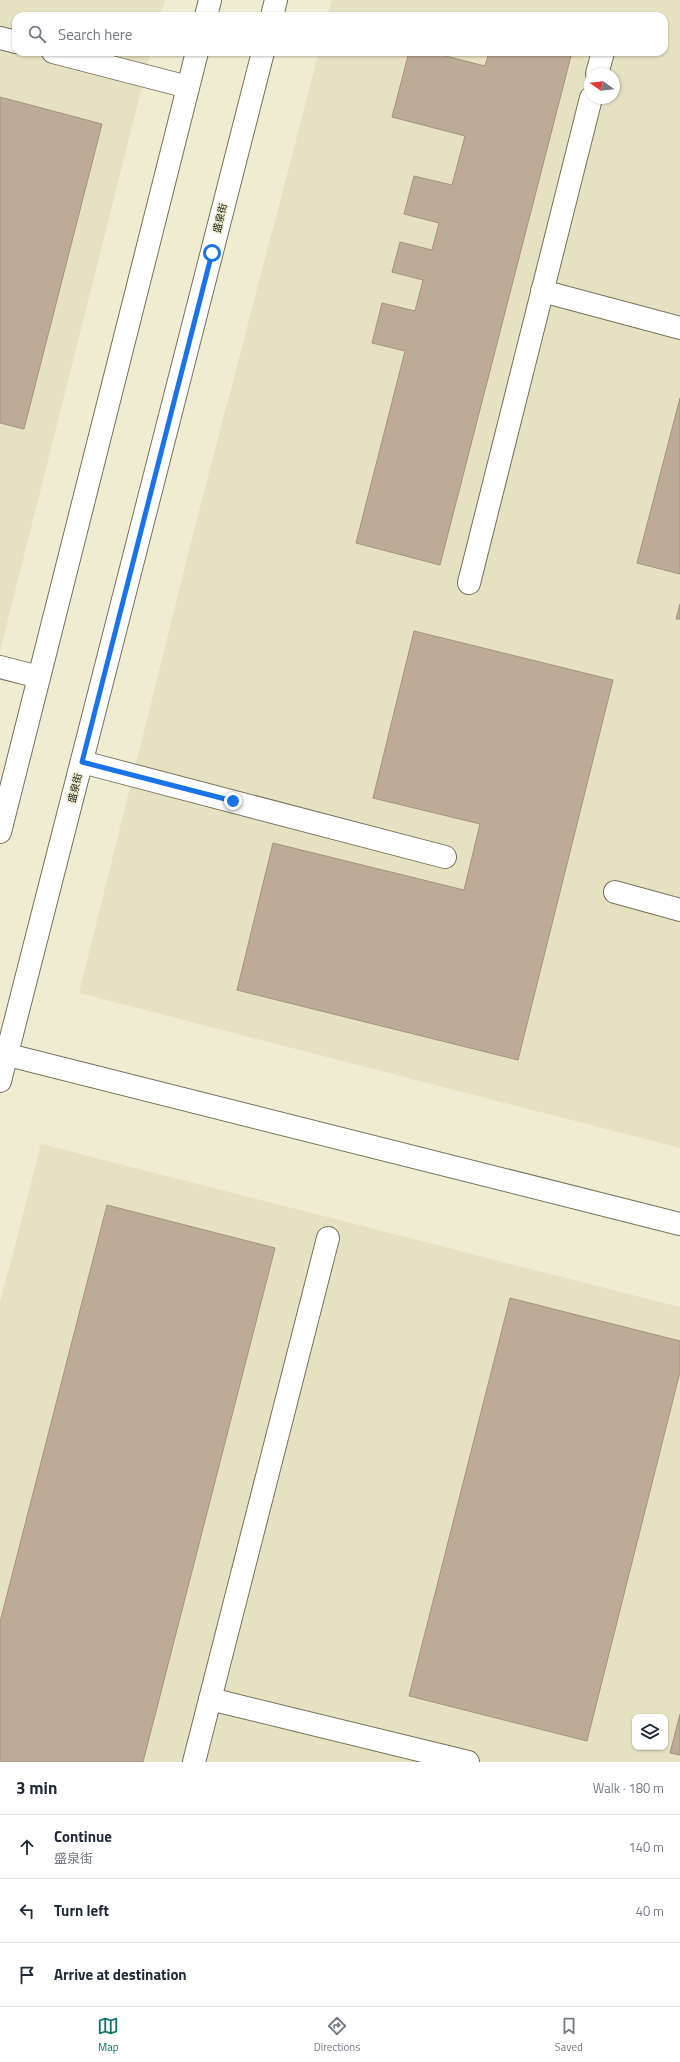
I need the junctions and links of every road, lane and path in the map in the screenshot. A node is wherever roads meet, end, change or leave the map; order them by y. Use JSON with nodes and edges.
{"nodes":[{"id":1,"x":210,"y":0,"type":"edge"},
{"id":2,"x":276,"y":0,"type":"edge"},
{"id":3,"x":207,"y":12,"type":"edge"},
{"id":4,"x":273,"y":12,"type":"edge"},
{"id":5,"x":0,"y":38,"type":"edge"},
{"id":6,"x":12,"y":41,"type":"edge"},
{"id":7,"x":68,"y":56,"type":"edge"},
{"id":8,"x":196,"y":56,"type":"edge"},
{"id":9,"x":262,"y":56,"type":"edge"},
{"id":10,"x":602,"y":56,"type":"edge"},
{"id":11,"x":599,"y":68,"type":"edge"},
{"id":12,"x":188,"y":87,"type":"junction"},
{"id":13,"x":589,"y":104,"type":"edge"},
{"id":14,"x":542,"y":291,"type":"junction"},
{"id":15,"x":680,"y":328,"type":"edge"},
{"id":16,"x":468,"y":584,"type":"dead end"},
{"id":17,"x":0,"y":667,"type":"edge"},
{"id":18,"x":39,"y":677,"type":"junction"},
{"id":19,"x":82,"y":762,"type":"junction"},
{"id":20,"x":0,"y":832,"type":"edge"},
{"id":21,"x":445,"y":857,"type":"dead end"},
{"id":22,"x":614,"y":892,"type":"dead end"},
{"id":23,"x":680,"y":910,"type":"edge"},
{"id":24,"x":3,"y":1054,"type":"edge"},
{"id":25,"x":0,"y":1081,"type":"edge"},
{"id":26,"x":680,"y":1224,"type":"edge"},
{"id":27,"x":328,"y":1238,"type":"dead end"},
{"id":28,"x":210,"y":1699,"type":"junction"},
{"id":29,"x":194,"y":1762,"type":"edge"},
{"id":30,"x":468,"y":1762,"type":"edge"}],
"edges":[{"from":1,"to":3,"type":"main road"},
{"from":2,"to":4,"type":"main road"},
{"from":5,"to":6,"type":"main road"},
{"from":7,"to":12,"type":"main road"},
{"from":8,"to":12,"type":"main road"},
{"from":9,"to":19,"type":"main road","name":"盛泉街"},
{"from":10,"to":11,"type":"main road"},
{"from":12,"to":18,"type":"main road"},
{"from":13,"to":14,"type":"main road"},
{"from":14,"to":15,"type":"main road"},
{"from":14,"to":16,"type":"main road"},
{"from":17,"to":18,"type":"main road"},
{"from":18,"to":20,"type":"main road"},
{"from":19,"to":21,"type":"main road"},
{"from":19,"to":24,"type":"main road","name":"盛泉街"},
{"from":22,"to":23,"type":"main road"},
{"from":24,"to":25,"type":"main road","name":"盛泉街"},
{"from":24,"to":26,"type":"main road"},
{"from":27,"to":28,"type":"main road"},
{"from":28,"to":29,"type":"main road"},
{"from":28,"to":30,"type":"main road"}]}
